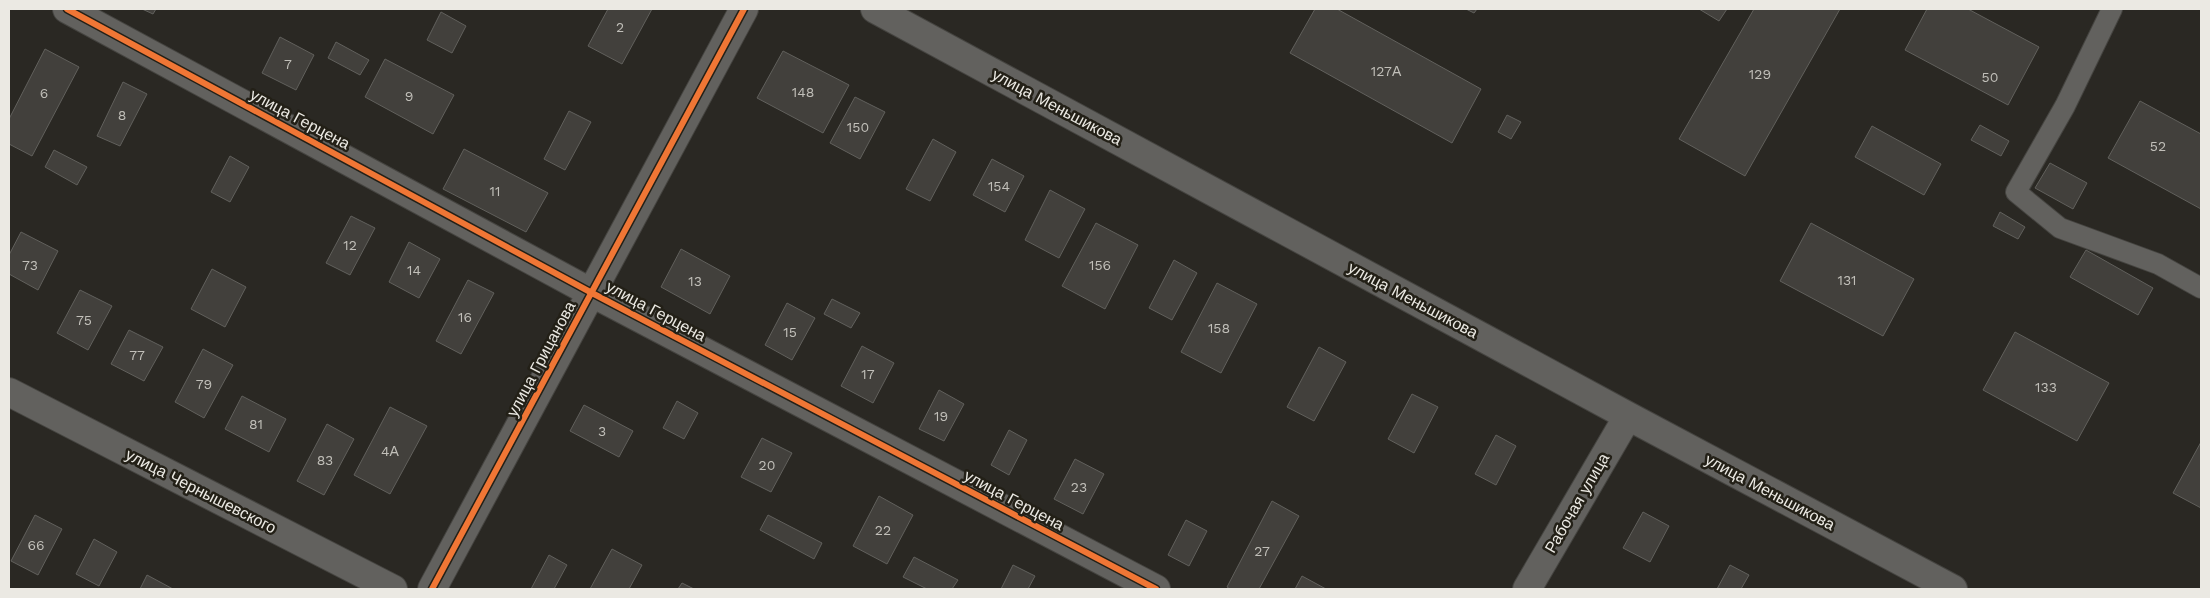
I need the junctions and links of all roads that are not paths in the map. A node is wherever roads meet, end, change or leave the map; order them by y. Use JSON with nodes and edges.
{"nodes":[{"id":1,"x":67,"y":9,"type":"edge"},
{"id":2,"x":744,"y":9,"type":"edge"},
{"id":3,"x":875,"y":9,"type":"edge"},
{"id":4,"x":2112,"y":9,"type":"edge"},
{"id":5,"x":2201,"y":288,"type":"edge"},
{"id":6,"x":592,"y":293,"type":"junction"},
{"id":7,"x":9,"y":392,"type":"edge"},
{"id":8,"x":1628,"y":416,"type":"junction"},
{"id":9,"x":393,"y":589,"type":"edge"},
{"id":10,"x":432,"y":589,"type":"edge"},
{"id":11,"x":1156,"y":589,"type":"edge"},
{"id":12,"x":1527,"y":589,"type":"edge"},
{"id":13,"x":1952,"y":589,"type":"edge"}],
"edges":[{"from":1,"to":6,"type":"street","name":"улица Герцена"},
{"from":2,"to":6,"type":"street","name":"улица Грицанова"},
{"from":3,"to":8,"type":"street","name":"улица Меньшикова"},
{"from":4,"to":5,"type":"lane"},
{"from":6,"to":10,"type":"street","name":"улица Грицанова"},
{"from":6,"to":11,"type":"street","name":"улица Герцена"},
{"from":7,"to":9,"type":"street","name":"улица Чернышевского"},
{"from":8,"to":12,"type":"street","name":"Рабочая улица"},
{"from":8,"to":13,"type":"street","name":"улица Меньшикова"}]}
